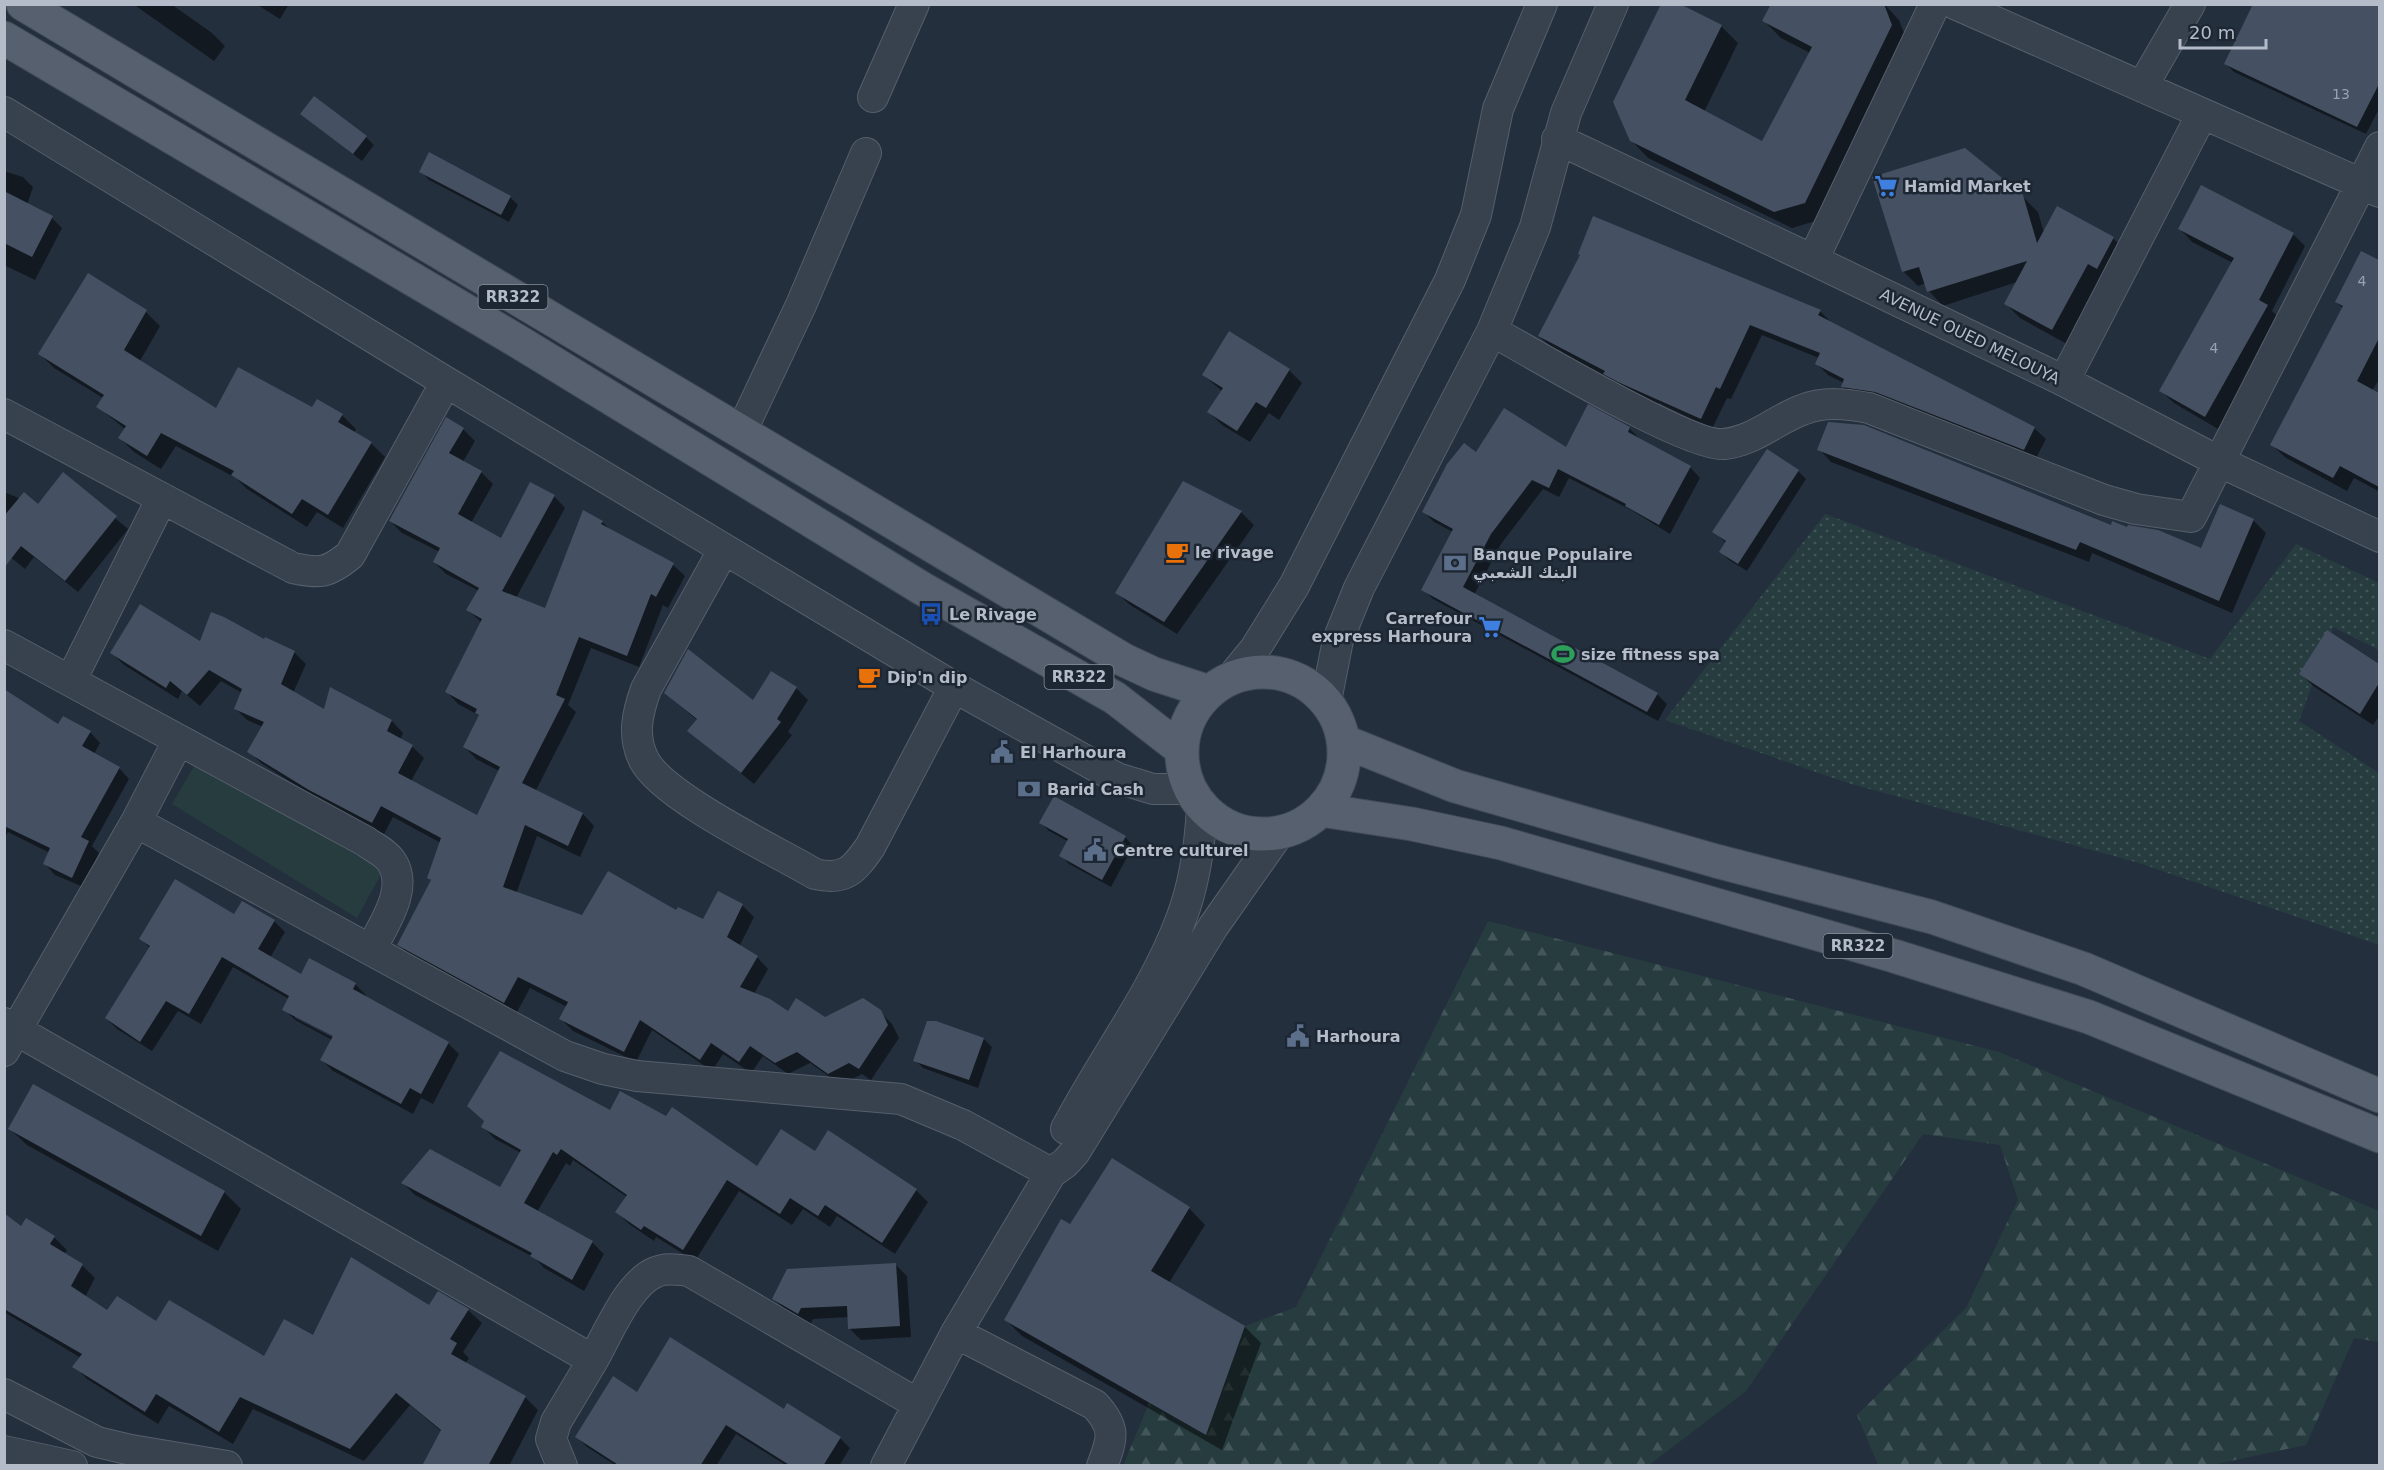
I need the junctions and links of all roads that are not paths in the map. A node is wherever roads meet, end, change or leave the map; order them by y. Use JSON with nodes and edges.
{"nodes":[{"id":1,"x":24,"y":4,"type":"edge"},
{"id":2,"x":914,"y":4,"type":"edge"},
{"id":3,"x":1542,"y":4,"type":"edge"},
{"id":4,"x":1613,"y":4,"type":"edge"},
{"id":5,"x":1935,"y":4,"type":"edge"},
{"id":6,"x":1955,"y":4,"type":"edge"},
{"id":7,"x":2190,"y":4,"type":"edge"},
{"id":8,"x":4,"y":38,"type":"edge"},
{"id":9,"x":2142,"y":87,"type":"junction"},
{"id":10,"x":873,"y":97,"type":"dead end"},
{"id":11,"x":4,"y":112,"type":"edge"},
{"id":12,"x":2202,"y":114,"type":"junction"},
{"id":13,"x":1557,"y":139,"type":"junction"},
{"id":14,"x":2379,"y":147,"type":"edge"},
{"id":15,"x":866,"y":153,"type":"dead end"},
{"id":16,"x":2370,"y":188,"type":"edge"},
{"id":17,"x":1813,"y":260,"type":"junction"},
{"id":18,"x":1492,"y":331,"type":"junction"},
{"id":19,"x":2064,"y":381,"type":"junction"},
{"id":20,"x":446,"y":382,"type":"junction"},
{"id":21,"x":4,"y":414,"type":"edge"},
{"id":22,"x":741,"y":432,"type":"junction"},
{"id":23,"x":2218,"y":461,"type":"junction"},
{"id":24,"x":162,"y":498,"type":"junction"},
{"id":25,"x":2379,"y":537,"type":"edge"},
{"id":26,"x":724,"y":549,"type":"junction"},
{"id":27,"x":4,"y":645,"type":"edge"},
{"id":28,"x":71,"y":680,"type":"junction"},
{"id":29,"x":1220,"y":684,"type":"junction"},
{"id":30,"x":954,"y":687,"type":"junction"},
{"id":31,"x":1326,"y":701,"type":"junction"},
{"id":32,"x":178,"y":741,"type":"junction"},
{"id":33,"x":1343,"y":741,"type":"junction"},
{"id":34,"x":1182,"y":750,"type":"junction"},
{"id":35,"x":1196,"y":798,"type":"junction"},
{"id":36,"x":1321,"y":810,"type":"junction"},
{"id":37,"x":136,"y":822,"type":"junction"},
{"id":38,"x":1279,"y":832,"type":"junction"},
{"id":39,"x":371,"y":950,"type":"junction"},
{"id":40,"x":9,"y":1034,"type":"edge"},
{"id":41,"x":2379,"y":1096,"type":"edge"},
{"id":42,"x":1083,"y":1119,"type":"junction"},
{"id":43,"x":2379,"y":1136,"type":"edge"},
{"id":44,"x":1051,"y":1173,"type":"junction"},
{"id":45,"x":956,"y":1333,"type":"junction"},
{"id":46,"x":593,"y":1360,"type":"junction"},
{"id":47,"x":4,"y":1395,"type":"edge"},
{"id":48,"x":918,"y":1404,"type":"junction"},
{"id":49,"x":4,"y":1451,"type":"edge"},
{"id":50,"x":72,"y":1466,"type":"edge"},
{"id":51,"x":227,"y":1466,"type":"edge"},
{"id":52,"x":562,"y":1466,"type":"edge"},
{"id":53,"x":886,"y":1466,"type":"edge"},
{"id":54,"x":1102,"y":1466,"type":"edge"}],
"edges":[{"from":1,"to":22,"type":"main road","number":"RR322"},
{"from":2,"to":10,"type":"street"},
{"from":3,"to":29,"type":"street"},
{"from":4,"to":13,"type":"street"},
{"from":5,"to":17,"type":"street"},
{"from":6,"to":9,"type":"street"},
{"from":7,"to":9,"type":"street"},
{"from":8,"to":34,"type":"main road","number":"RR322"},
{"from":9,"to":12,"type":"street"},
{"from":11,"to":20,"type":"street"},
{"from":12,"to":16,"type":"street"},
{"from":12,"to":19,"type":"street"},
{"from":13,"to":17,"type":"street","name":"AVENUE OUED MELOUYA"},
{"from":13,"to":18,"type":"street"},
{"from":14,"to":16,"type":"street"},
{"from":15,"to":22,"type":"street"},
{"from":16,"to":23,"type":"street"},
{"from":17,"to":19,"type":"street","name":"AVENUE OUED MELOUYA"},
{"from":18,"to":23,"type":"street"},
{"from":18,"to":31,"type":"street"},
{"from":19,"to":23,"type":"street","name":"AVENUE OUED MELOUYA"},
{"from":20,"to":24,"type":"street"},
{"from":20,"to":26,"type":"street"},
{"from":21,"to":24,"type":"street"},
{"from":22,"to":29,"type":"main road","number":"RR322"},
{"from":23,"to":25,"type":"street","name":"AVENUE OUED MELOUYA"},
{"from":24,"to":28,"type":"street"},
{"from":26,"to":30,"type":"street"},
{"from":26,"to":30,"type":"street"},
{"from":27,"to":28,"type":"street"},
{"from":28,"to":32,"type":"street"},
{"from":29,"to":31,"type":"main road","number":"RR322"},
{"from":29,"to":34,"type":"main road"},
{"from":30,"to":35,"type":"street"},
{"from":31,"to":33,"type":"main road","number":"RR322"},
{"from":32,"to":37,"type":"street"},
{"from":32,"to":39,"type":"street"},
{"from":33,"to":36,"type":"main road","number":"RR322"},
{"from":33,"to":41,"type":"main road"},
{"from":34,"to":35,"type":"main road"},
{"from":35,"to":38,"type":"main road","number":"RR322"},
{"from":35,"to":42,"type":"street"},
{"from":36,"to":38,"type":"main road","number":"RR322"},
{"from":36,"to":43,"type":"main road","number":"RR322"},
{"from":37,"to":39,"type":"street"},
{"from":37,"to":40,"type":"street"},
{"from":38,"to":42,"type":"street"},
{"from":39,"to":44,"type":"street"},
{"from":40,"to":46,"type":"street"},
{"from":42,"to":44,"type":"street"},
{"from":44,"to":45,"type":"street"},
{"from":45,"to":48,"type":"street"},
{"from":45,"to":54,"type":"street"},
{"from":46,"to":48,"type":"street"},
{"from":46,"to":52,"type":"street"},
{"from":47,"to":51,"type":"street"},
{"from":48,"to":53,"type":"street"},
{"from":49,"to":50,"type":"street"}]}
